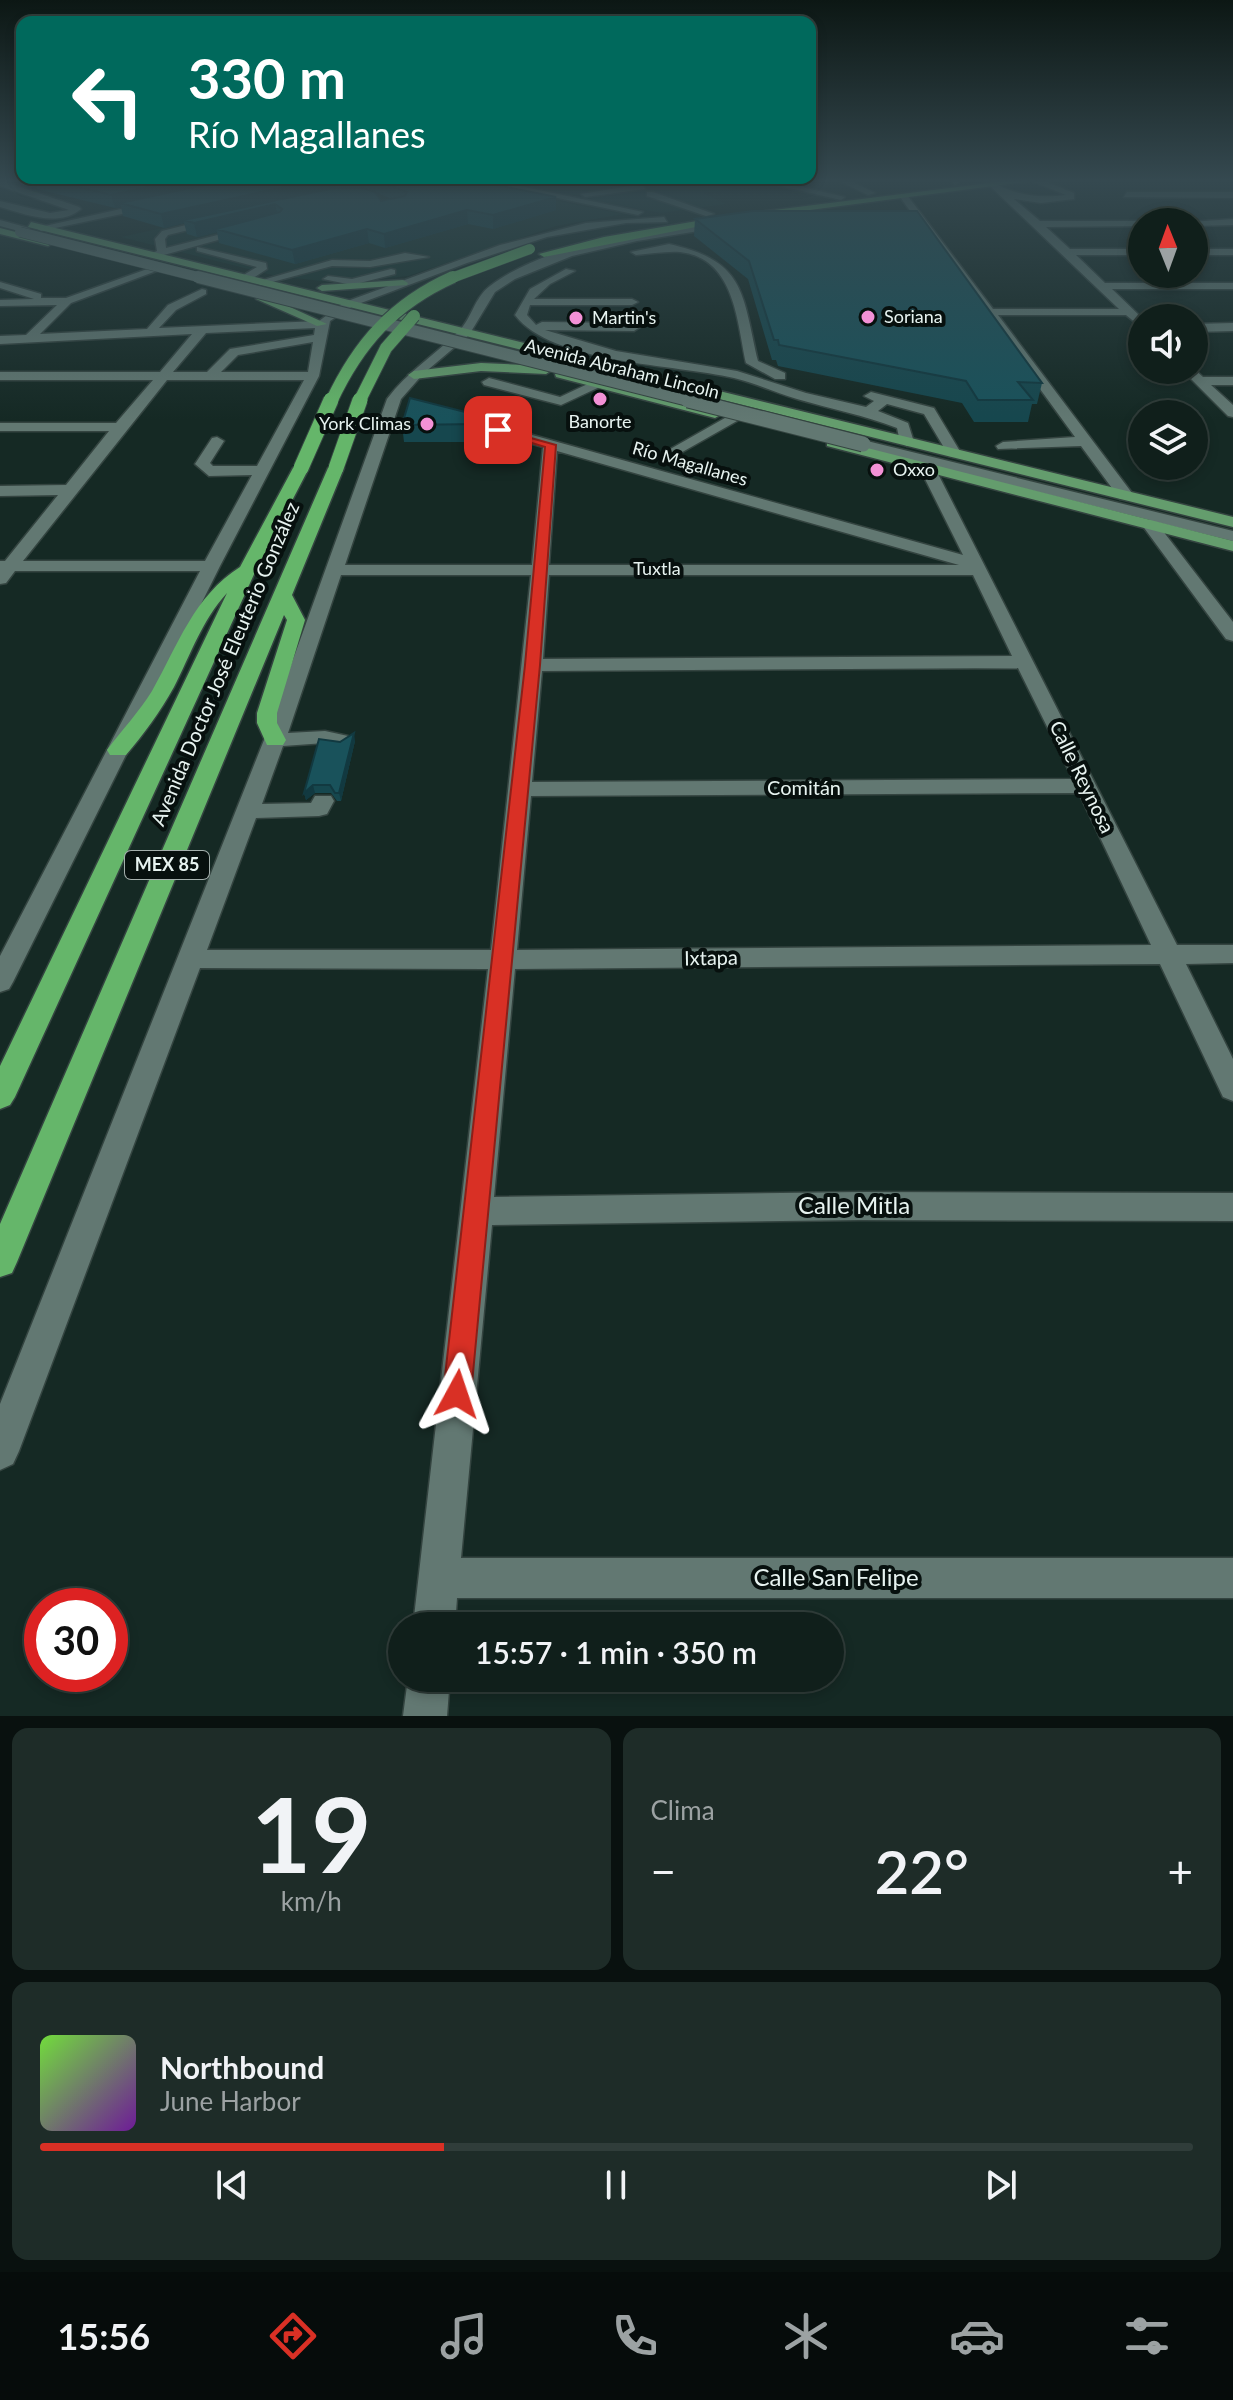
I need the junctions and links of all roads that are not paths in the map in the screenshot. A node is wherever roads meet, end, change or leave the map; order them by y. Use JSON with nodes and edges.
{"nodes":[{"id":1,"x":122,"y":260,"type":"edge"},
{"id":2,"x":148,"y":260,"type":"edge"},
{"id":3,"x":180,"y":260,"type":"edge"},
{"id":4,"x":243,"y":260,"type":"edge"},
{"id":5,"x":387,"y":260,"type":"edge"},
{"id":6,"x":422,"y":260,"type":"edge"},
{"id":7,"x":467,"y":260,"type":"edge"},
{"id":8,"x":493,"y":260,"type":"edge"},
{"id":9,"x":529,"y":260,"type":"edge"},
{"id":10,"x":557,"y":260,"type":"edge"},
{"id":11,"x":711,"y":260,"type":"edge"},
{"id":12,"x":952,"y":260,"type":"edge"},
{"id":13,"x":1076,"y":260,"type":"edge"},
{"id":14,"x":370,"y":264,"type":"junction"},
{"id":15,"x":579,"y":268,"type":"dead end"},
{"id":16,"x":160,"y":271,"type":"junction"},
{"id":17,"x":246,"y":278,"type":"junction"},
{"id":18,"x":261,"y":282,"type":"junction"},
{"id":19,"x":543,"y":282,"type":"junction"},
{"id":20,"x":403,"y":283,"type":"junction"},
{"id":21,"x":0,"y":285,"type":"edge"},
{"id":22,"x":1103,"y":286,"type":"junction"},
{"id":23,"x":1233,"y":286,"type":"edge"},
{"id":24,"x":99,"y":288,"type":"junction"},
{"id":25,"x":285,"y":288,"type":"junction"},
{"id":26,"x":519,"y":290,"type":"dead end"},
{"id":27,"x":113,"y":292,"type":"junction"},
{"id":28,"x":202,"y":292,"type":"dead end"},
{"id":29,"x":527,"y":302,"type":"junction"},
{"id":30,"x":0,"y":303,"type":"edge"},
{"id":31,"x":349,"y":304,"type":"junction"},
{"id":32,"x":58,"y":305,"type":"junction"},
{"id":33,"x":494,"y":310,"type":"dead end"},
{"id":34,"x":1128,"y":311,"type":"edge"},
{"id":35,"x":992,"y":312,"type":"junction"},
{"id":36,"x":1128,"y":312,"type":"edge"},
{"id":37,"x":70,"y":318,"type":"junction"},
{"id":38,"x":475,"y":319,"type":"junction"},
{"id":39,"x":323,"y":325,"type":"junction"},
{"id":40,"x":527,"y":326,"type":"junction"},
{"id":41,"x":634,"y":327,"type":"junction"},
{"id":42,"x":1233,"y":327,"type":"edge"},
{"id":43,"x":1208,"y":328,"type":"edge"},
{"id":44,"x":151,"y":332,"type":"junction"},
{"id":45,"x":465,"y":332,"type":"junction"},
{"id":46,"x":198,"y":335,"type":"junction"},
{"id":47,"x":53,"y":337,"type":"junction"},
{"id":48,"x":30,"y":338,"type":"junction"},
{"id":49,"x":0,"y":340,"type":"edge"},
{"id":50,"x":449,"y":345,"type":"junction"},
{"id":51,"x":523,"y":347,"type":"junction"},
{"id":52,"x":255,"y":348,"type":"junction"},
{"id":53,"x":635,"y":354,"type":"dead end"},
{"id":54,"x":546,"y":370,"type":"junction"},
{"id":55,"x":622,"y":372,"type":"junction"},
{"id":56,"x":771,"y":373,"type":"junction"},
{"id":57,"x":164,"y":375,"type":"junction"},
{"id":58,"x":211,"y":375,"type":"junction"},
{"id":59,"x":414,"y":375,"type":"junction"},
{"id":60,"x":0,"y":376,"type":"edge"},
{"id":61,"x":313,"y":376,"type":"junction"},
{"id":62,"x":747,"y":378,"type":"junction"},
{"id":63,"x":800,"y":380,"type":"edge"},
{"id":64,"x":1208,"y":381,"type":"edge"},
{"id":65,"x":1233,"y":381,"type":"edge"},
{"id":66,"x":489,"y":382,"type":"dead end"},
{"id":67,"x":599,"y":384,"type":"junction"},
{"id":68,"x":1203,"y":384,"type":"edge"},
{"id":69,"x":675,"y":385,"type":"junction"},
{"id":70,"x":631,"y":392,"type":"junction"},
{"id":71,"x":857,"y":393,"type":"dead end"},
{"id":72,"x":886,"y":399,"type":"junction"},
{"id":73,"x":437,"y":412,"type":"edge"},
{"id":74,"x":868,"y":412,"type":"junction"},
{"id":75,"x":1233,"y":413,"type":"edge"},
{"id":76,"x":732,"y":418,"type":"junction"},
{"id":77,"x":0,"y":427,"type":"edge"},
{"id":78,"x":120,"y":427,"type":"junction"},
{"id":79,"x":217,"y":441,"type":"dead end"},
{"id":80,"x":1086,"y":441,"type":"junction"},
{"id":81,"x":907,"y":442,"type":"junction"},
{"id":82,"x":550,"y":445,"type":"junction"},
{"id":83,"x":1003,"y":446,"type":"dead end"},
{"id":84,"x":954,"y":453,"type":"junction"},
{"id":85,"x":665,"y":456,"type":"dead end"},
{"id":86,"x":927,"y":467,"type":"junction"},
{"id":87,"x":262,"y":470,"type":"junction"},
{"id":88,"x":70,"y":490,"type":"junction"},
{"id":89,"x":0,"y":491,"type":"edge"},
{"id":90,"x":1126,"y":496,"type":"junction"},
{"id":91,"x":1233,"y":522,"type":"edge"},
{"id":92,"x":1150,"y":525,"type":"junction"},
{"id":93,"x":1233,"y":533,"type":"edge"},
{"id":94,"x":1233,"y":546,"type":"edge"},
{"id":95,"x":211,"y":566,"type":"junction"},
{"id":96,"x":977,"y":567,"type":"junction"},
{"id":97,"x":4,"y":570,"type":"edge"},
{"id":98,"x":247,"y":570,"type":"junction"},
{"id":99,"x":336,"y":570,"type":"junction"},
{"id":100,"x":541,"y":570,"type":"junction"},
{"id":101,"x":285,"y":597,"type":"junction"},
{"id":102,"x":1233,"y":635,"type":"edge"},
{"id":103,"x":1026,"y":662,"type":"junction"},
{"id":104,"x":533,"y":665,"type":"junction"},
{"id":105,"x":275,"y":740,"type":"junction"},
{"id":106,"x":340,"y":741,"type":"edge"},
{"id":107,"x":118,"y":750,"type":"junction"},
{"id":108,"x":1087,"y":786,"type":"junction"},
{"id":109,"x":520,"y":789,"type":"junction"},
{"id":110,"x":323,"y":801,"type":"dead end"},
{"id":111,"x":248,"y":811,"type":"junction"},
{"id":112,"x":1167,"y":954,"type":"junction"},
{"id":113,"x":1233,"y":954,"type":"edge"},
{"id":114,"x":190,"y":959,"type":"junction"},
{"id":115,"x":503,"y":960,"type":"junction"},
{"id":116,"x":4,"y":968,"type":"edge"},
{"id":117,"x":1233,"y":1089,"type":"edge"},
{"id":118,"x":0,"y":1097,"type":"edge"},
{"id":119,"x":1233,"y":1207,"type":"edge"},
{"id":120,"x":475,"y":1211,"type":"junction"},
{"id":121,"x":0,"y":1262,"type":"edge"},
{"id":122,"x":0,"y":1451,"type":"edge"},
{"id":123,"x":439,"y":1578,"type":"junction"},
{"id":124,"x":1233,"y":1578,"type":"edge"},
{"id":125,"x":435,"y":1612,"type":"edge"},
{"id":126,"x":428,"y":1692,"type":"edge"},
{"id":127,"x":425,"y":1716,"type":"edge"}],
"edges":[{"from":1,"to":16,"type":"main road"},
{"from":2,"to":93,"type":"street","bridge":true},
{"from":3,"to":17,"type":"main road"},
{"from":4,"to":17,"type":"street"},
{"from":5,"to":14,"type":"street"},
{"from":6,"to":14,"type":"street"},
{"from":7,"to":20,"type":"street"},
{"from":8,"to":98,"type":"highway","name":"Avenida Doctor José Eleuterio González","number":"MEX 85","bridge":true},
{"from":9,"to":101,"type":"highway","name":"Avenida Doctor José Eleuterio González","number":"MEX 85","bridge":true},
{"from":10,"to":38,"type":"street"},
{"from":11,"to":56,"type":"street"},
{"from":12,"to":35,"type":"street"},
{"from":13,"to":22,"type":"street"},
{"from":14,"to":18,"type":"street"},
{"from":15,"to":19,"type":"street"},
{"from":16,"to":24,"type":"street"},
{"from":16,"to":27,"type":"street"},
{"from":16,"to":39,"type":"main road","name":"Avenida Abraham Lincoln"},
{"from":17,"to":18,"type":"main road"},
{"from":18,"to":25,"type":"main road"},
{"from":19,"to":26,"type":"street"},
{"from":19,"to":29,"type":"street"},
{"from":20,"to":25,"type":"main road"},
{"from":20,"to":31,"type":"street"},
{"from":21,"to":32,"type":"street"},
{"from":22,"to":23,"type":"street"},
{"from":22,"to":34,"type":"street"},
{"from":24,"to":27,"type":"street"},
{"from":24,"to":32,"type":"street"},
{"from":25,"to":31,"type":"main road"},
{"from":27,"to":37,"type":"street"},
{"from":28,"to":44,"type":"street"},
{"from":29,"to":40,"type":"street"},
{"from":29,"to":41,"type":"street"},
{"from":30,"to":32,"type":"street"},
{"from":31,"to":39,"type":"street"},
{"from":31,"to":45,"type":"main road"},
{"from":32,"to":37,"type":"street"},
{"from":32,"to":48,"type":"street"},
{"from":33,"to":38,"type":"street"},
{"from":35,"to":36,"type":"street"},
{"from":35,"to":80,"type":"street"},
{"from":37,"to":47,"type":"street"},
{"from":38,"to":45,"type":"street"},
{"from":38,"to":51,"type":"main road"},
{"from":39,"to":46,"type":"street"},
{"from":39,"to":50,"type":"main road","name":"Avenida Abraham Lincoln"},
{"from":39,"to":52,"type":"street"},
{"from":39,"to":61,"type":"street"},
{"from":40,"to":41,"type":"street"},
{"from":40,"to":62,"type":"street"},
{"from":41,"to":53,"type":"street"},
{"from":42,"to":43,"type":"street"},
{"from":44,"to":46,"type":"street"},
{"from":44,"to":47,"type":"street"},
{"from":45,"to":50,"type":"street"},
{"from":45,"to":51,"type":"main road"},
{"from":46,"to":52,"type":"street"},
{"from":46,"to":57,"type":"street"},
{"from":47,"to":48,"type":"street"},
{"from":48,"to":49,"type":"street"},
{"from":50,"to":54,"type":"main road","name":"Avenida Abraham Lincoln"},
{"from":50,"to":59,"type":"street"},
{"from":51,"to":55,"type":"main road"},
{"from":52,"to":58,"type":"street"},
{"from":54,"to":59,"type":"main road"},
{"from":54,"to":67,"type":"main road","name":"Avenida Abraham Lincoln"},
{"from":55,"to":67,"type":"main road"},
{"from":55,"to":69,"type":"main road"},
{"from":56,"to":62,"type":"street"},
{"from":56,"to":63,"type":"street"},
{"from":57,"to":58,"type":"street"},
{"from":57,"to":60,"type":"street"},
{"from":57,"to":78,"type":"street"},
{"from":58,"to":61,"type":"street"},
{"from":59,"to":99,"type":"street"},
{"from":61,"to":87,"type":"street"},
{"from":62,"to":69,"type":"street"},
{"from":62,"to":74,"type":"street"},
{"from":64,"to":65,"type":"street"},
{"from":66,"to":67,"type":"street"},
{"from":67,"to":70,"type":"main road","name":"Avenida Abraham Lincoln"},
{"from":68,"to":75,"type":"street"},
{"from":69,"to":70,"type":"main road"},
{"from":69,"to":81,"type":"main road"},
{"from":70,"to":76,"type":"main road","name":"Avenida Abraham Lincoln"},
{"from":71,"to":72,"type":"street"},
{"from":72,"to":74,"type":"street"},
{"from":72,"to":84,"type":"street"},
{"from":73,"to":82,"type":"street","name":"Río Magallanes"},
{"from":74,"to":81,"type":"street"},
{"from":76,"to":85,"type":"street"},
{"from":76,"to":86,"type":"main road","name":"Avenida Abraham Lincoln"},
{"from":77,"to":78,"type":"street"},
{"from":78,"to":88,"type":"street"},
{"from":79,"to":87,"type":"street"},
{"from":80,"to":83,"type":"street"},
{"from":80,"to":90,"type":"street"},
{"from":81,"to":84,"type":"main road"},
{"from":82,"to":96,"type":"street","name":"Río Magallanes"},
{"from":82,"to":100,"type":"street"},
{"from":84,"to":90,"type":"main road"},
{"from":86,"to":92,"type":"main road","name":"Avenida Abraham Lincoln"},
{"from":86,"to":96,"type":"street","name":"Calle Reynosa"},
{"from":87,"to":95,"type":"street"},
{"from":88,"to":89,"type":"street"},
{"from":88,"to":97,"type":"street"},
{"from":90,"to":91,"type":"main road"},
{"from":92,"to":94,"type":"main road","name":"Avenida Abraham Lincoln"},
{"from":92,"to":102,"type":"street"},
{"from":95,"to":97,"type":"street"},
{"from":95,"to":107,"type":"street"},
{"from":96,"to":100,"type":"street","name":"Tuxtla"},
{"from":96,"to":103,"type":"street","name":"Calle Reynosa"},
{"from":98,"to":107,"type":"highway"},
{"from":98,"to":118,"type":"highway","name":"Avenida Doctor José Eleuterio González","number":"MEX 85"},
{"from":99,"to":100,"type":"street","name":"Tuxtla"},
{"from":99,"to":105,"type":"street"},
{"from":100,"to":104,"type":"street"},
{"from":101,"to":105,"type":"highway"},
{"from":101,"to":121,"type":"highway","name":"Avenida Doctor José Eleuterio González","number":"MEX 85"},
{"from":103,"to":104,"type":"street"},
{"from":103,"to":108,"type":"street","name":"Calle Reynosa"},
{"from":104,"to":109,"type":"street"},
{"from":105,"to":106,"type":"street"},
{"from":105,"to":111,"type":"street"},
{"from":107,"to":116,"type":"street"},
{"from":108,"to":109,"type":"street","name":"Comitán"},
{"from":108,"to":112,"type":"street","name":"Calle Reynosa"},
{"from":109,"to":115,"type":"street"},
{"from":110,"to":111,"type":"street"},
{"from":111,"to":114,"type":"street"},
{"from":112,"to":113,"type":"street","name":"Ixtapa"},
{"from":112,"to":115,"type":"street","name":"Ixtapa"},
{"from":112,"to":117,"type":"street","name":"Calle Reynosa"},
{"from":114,"to":115,"type":"street","name":"Ixtapa"},
{"from":114,"to":122,"type":"street"},
{"from":115,"to":120,"type":"street"},
{"from":119,"to":120,"type":"street","name":"Calle Mitla"},
{"from":120,"to":123,"type":"street"},
{"from":123,"to":124,"type":"street","name":"Calle San Felipe"},
{"from":123,"to":125,"type":"street"},
{"from":126,"to":127,"type":"street"}]}
